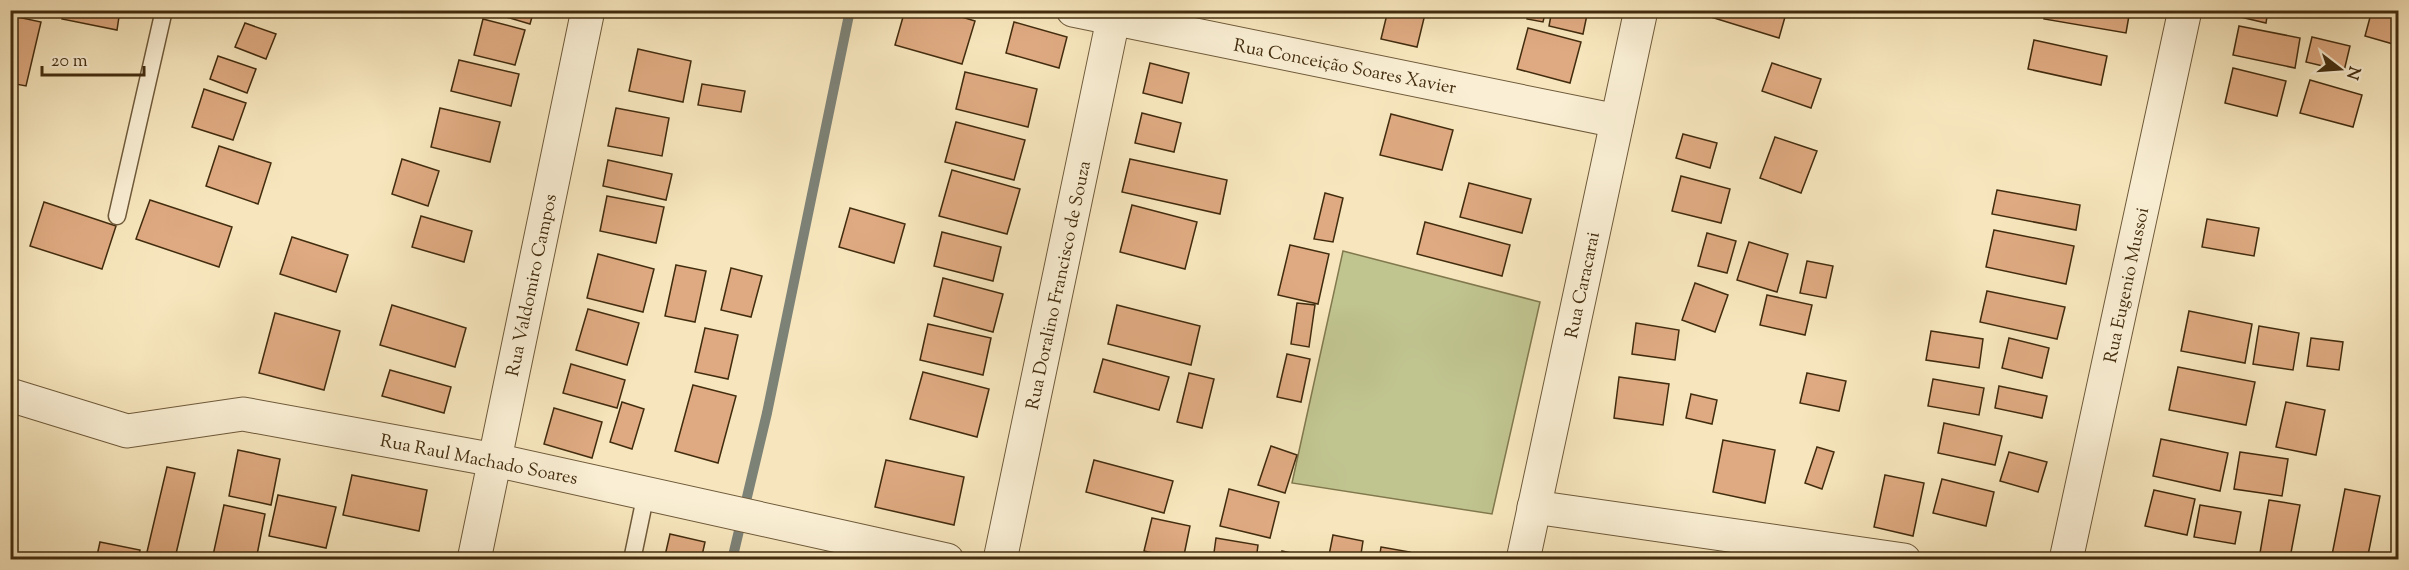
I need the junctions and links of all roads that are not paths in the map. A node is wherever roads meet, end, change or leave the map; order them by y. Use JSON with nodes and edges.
{"nodes":[{"id":1,"x":164,"y":10,"type":"edge"},
{"id":2,"x":588,"y":10,"type":"edge"},
{"id":3,"x":1073,"y":10,"type":"edge"},
{"id":4,"x":1641,"y":10,"type":"edge"},
{"id":5,"x":2185,"y":10,"type":"edge"},
{"id":6,"x":1114,"y":15,"type":"edge"},
{"id":7,"x":1617,"y":121,"type":"junction"},
{"id":8,"x":117,"y":216,"type":"dead end"},
{"id":9,"x":10,"y":395,"type":"edge"},
{"id":10,"x":495,"y":460,"type":"junction"},
{"id":11,"x":646,"y":493,"type":"junction"},
{"id":12,"x":1534,"y":507,"type":"junction"},
{"id":13,"x":474,"y":560,"type":"edge"},
{"id":14,"x":632,"y":560,"type":"edge"},
{"id":15,"x":947,"y":560,"type":"edge"},
{"id":16,"x":1000,"y":560,"type":"edge"},
{"id":17,"x":1523,"y":560,"type":"edge"},
{"id":18,"x":1904,"y":560,"type":"edge"},
{"id":19,"x":2066,"y":560,"type":"edge"}],
"edges":[{"from":1,"to":8,"type":"lane"},
{"from":2,"to":10,"type":"street","name":"Rua Valdomiro Campos"},
{"from":3,"to":6,"type":"street","name":"Rua Conceição Soares Xavier"},
{"from":4,"to":7,"type":"street","name":"Rua Caracarai"},
{"from":5,"to":19,"type":"street","name":"Rua Eugenio Mussoi"},
{"from":6,"to":7,"type":"street","name":"Rua Conceição Soares Xavier"},
{"from":6,"to":16,"type":"street","name":"Rua Doralino Francisco de Souza"},
{"from":7,"to":12,"type":"street","name":"Rua Caracarai"},
{"from":9,"to":10,"type":"street","name":"Rua Raul Machado Soares"},
{"from":10,"to":11,"type":"street","name":"Rua Raul Machado Soares"},
{"from":10,"to":13,"type":"street","name":"Rua Valdomiro Campos"},
{"from":11,"to":14,"type":"lane"},
{"from":11,"to":15,"type":"street","name":"Rua Raul Machado Soares"},
{"from":12,"to":17,"type":"street","name":"Rua Caracarai"},
{"from":12,"to":18,"type":"street"}]}
